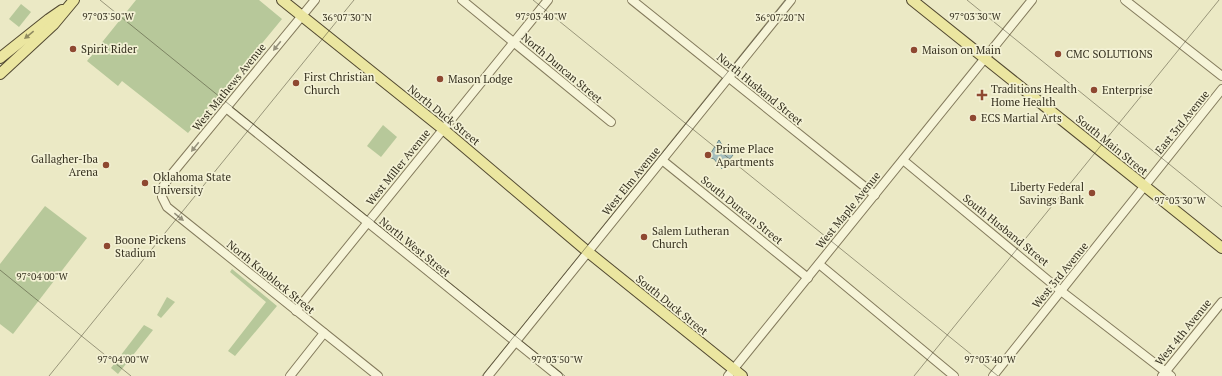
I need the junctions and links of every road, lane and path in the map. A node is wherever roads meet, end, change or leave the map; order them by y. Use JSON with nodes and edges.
{"nodes":[{"id":1,"x":282,"y":0,"type":"edge"},
{"id":2,"x":315,"y":0,"type":"edge"},
{"id":3,"x":462,"y":0,"type":"edge"},
{"id":4,"x":548,"y":0,"type":"edge"},
{"id":5,"x":632,"y":0,"type":"edge"},
{"id":6,"x":791,"y":0,"type":"edge"},
{"id":7,"x":912,"y":0,"type":"edge"},
{"id":8,"x":1032,"y":0,"type":"edge"},
{"id":9,"x":1125,"y":0,"type":"edge"},
{"id":10,"x":71,"y":3,"type":"edge"},
{"id":11,"x":302,"y":16,"type":"junction"},
{"id":12,"x":514,"y":42,"type":"junction"},
{"id":13,"x":0,"y":58,"type":"edge"},
{"id":14,"x":985,"y":58,"type":"junction"},
{"id":15,"x":1,"y":69,"type":"edge"},
{"id":16,"x":1222,"y":76,"type":"edge"},
{"id":17,"x":729,"y":78,"type":"junction"},
{"id":18,"x":1222,"y":89,"type":"edge"},
{"id":19,"x":226,"y":108,"type":"junction"},
{"id":20,"x":611,"y":122,"type":"dead end"},
{"id":21,"x":443,"y":129,"type":"junction"},
{"id":22,"x":662,"y":160,"type":"junction"},
{"id":23,"x":903,"y":160,"type":"junction"},
{"id":24,"x":1144,"y":187,"type":"junction"},
{"id":25,"x":162,"y":188,"type":"joint"},
{"id":26,"x":875,"y":195,"type":"junction"},
{"id":27,"x":368,"y":222,"type":"junction"},
{"id":28,"x":1222,"y":248,"type":"edge"},
{"id":29,"x":588,"y":252,"type":"junction"},
{"id":30,"x":819,"y":264,"type":"junction"},
{"id":31,"x":808,"y":278,"type":"junction"},
{"id":32,"x":1061,"y":290,"type":"junction"},
{"id":33,"x":1222,"y":302,"type":"edge"},
{"id":34,"x":296,"y":311,"type":"junction"},
{"id":35,"x":324,"y":333,"type":"junction"},
{"id":36,"x":515,"y":342,"type":"junction"},
{"id":37,"x":731,"y":373,"type":"edge"},
{"id":38,"x":1166,"y":375,"type":"edge"},
{"id":39,"x":290,"y":376,"type":"edge"},
{"id":40,"x":378,"y":376,"type":"edge"},
{"id":41,"x":488,"y":376,"type":"edge"},
{"id":42,"x":558,"y":376,"type":"edge"},
{"id":43,"x":742,"y":376,"type":"edge"},
{"id":44,"x":954,"y":376,"type":"edge"},
{"id":45,"x":993,"y":376,"type":"edge"}],
"edges":[{"from":1,"to":11,"type":"main road","name":"North Duck Street"},
{"from":2,"to":11,"type":"street","name":"West Mathews Avenue"},
{"from":3,"to":12,"type":"street","name":"North Duncan Street"},
{"from":4,"to":12,"type":"street","name":"West Miller Avenue"},
{"from":5,"to":17,"type":"street","name":"North Husband Street"},
{"from":6,"to":17,"type":"street","name":"West Elm Avenue"},
{"from":7,"to":14,"type":"main road","name":"South Main Street"},
{"from":8,"to":14,"type":"street","name":"West Maple Avenue"},
{"from":9,"to":16,"type":"street"},
{"from":10,"to":13,"type":"main road","one_way":true},
{"from":10,"to":15,"type":"main road"},
{"from":11,"to":19,"type":"street","name":"West Mathews Avenue","one_way":true},
{"from":11,"to":21,"type":"main road","name":"North Duck Street"},
{"from":12,"to":20,"type":"street","name":"North Duncan Street"},
{"from":12,"to":21,"type":"street","name":"West Miller Avenue"},
{"from":14,"to":23,"type":"street","name":"West Maple Avenue"},
{"from":14,"to":24,"type":"main road","name":"South Main Street"},
{"from":17,"to":22,"type":"street","name":"West Elm Avenue"},
{"from":17,"to":26,"type":"street","name":"North Husband Street"},
{"from":18,"to":24,"type":"street","name":"East 3rd Avenue"},
{"from":19,"to":25,"type":"street","name":"West Mathews Avenue","one_way":true},
{"from":19,"to":27,"type":"street","name":"North West Street"},
{"from":21,"to":27,"type":"street","name":"West Miller Avenue"},
{"from":21,"to":29,"type":"main road","name":"North Duck Street"},
{"from":22,"to":29,"type":"street","name":"West Elm Avenue"},
{"from":22,"to":31,"type":"street","name":"South Duncan Street"},
{"from":23,"to":26,"type":"street","name":"West Maple Avenue"},
{"from":23,"to":32,"type":"street","name":"South Husband Street"},
{"from":24,"to":28,"type":"main road","name":"South Main Street"},
{"from":24,"to":32,"type":"street","name":"West 3rd Avenue"},
{"from":25,"to":34,"type":"street","name":"North Knoblock Street","one_way":true},
{"from":26,"to":30,"type":"street","name":"West Maple Avenue"},
{"from":27,"to":34,"type":"street","name":"West Miller Avenue"},
{"from":27,"to":36,"type":"street","name":"North West Street"},
{"from":29,"to":36,"type":"street","name":"West Elm Avenue"},
{"from":29,"to":37,"type":"main road","name":"South Duck Street"},
{"from":30,"to":31,"type":"street","name":"West Maple Avenue"},
{"from":30,"to":44,"type":"street"},
{"from":31,"to":37,"type":"street","name":"West Maple Avenue"},
{"from":32,"to":38,"type":"street","name":"South Husband Street"},
{"from":32,"to":45,"type":"street","name":"West 3rd Avenue"},
{"from":33,"to":38,"type":"street","name":"West 4th Avenue"},
{"from":34,"to":35,"type":"street","name":"North Knoblock Street"},
{"from":35,"to":39,"type":"street"},
{"from":35,"to":40,"type":"street","name":"North Knoblock Street"},
{"from":36,"to":41,"type":"street","name":"West Elm Avenue"},
{"from":36,"to":42,"type":"street","name":"North West Street"},
{"from":37,"to":43,"type":"main road","name":"South Duck Street"}]}
